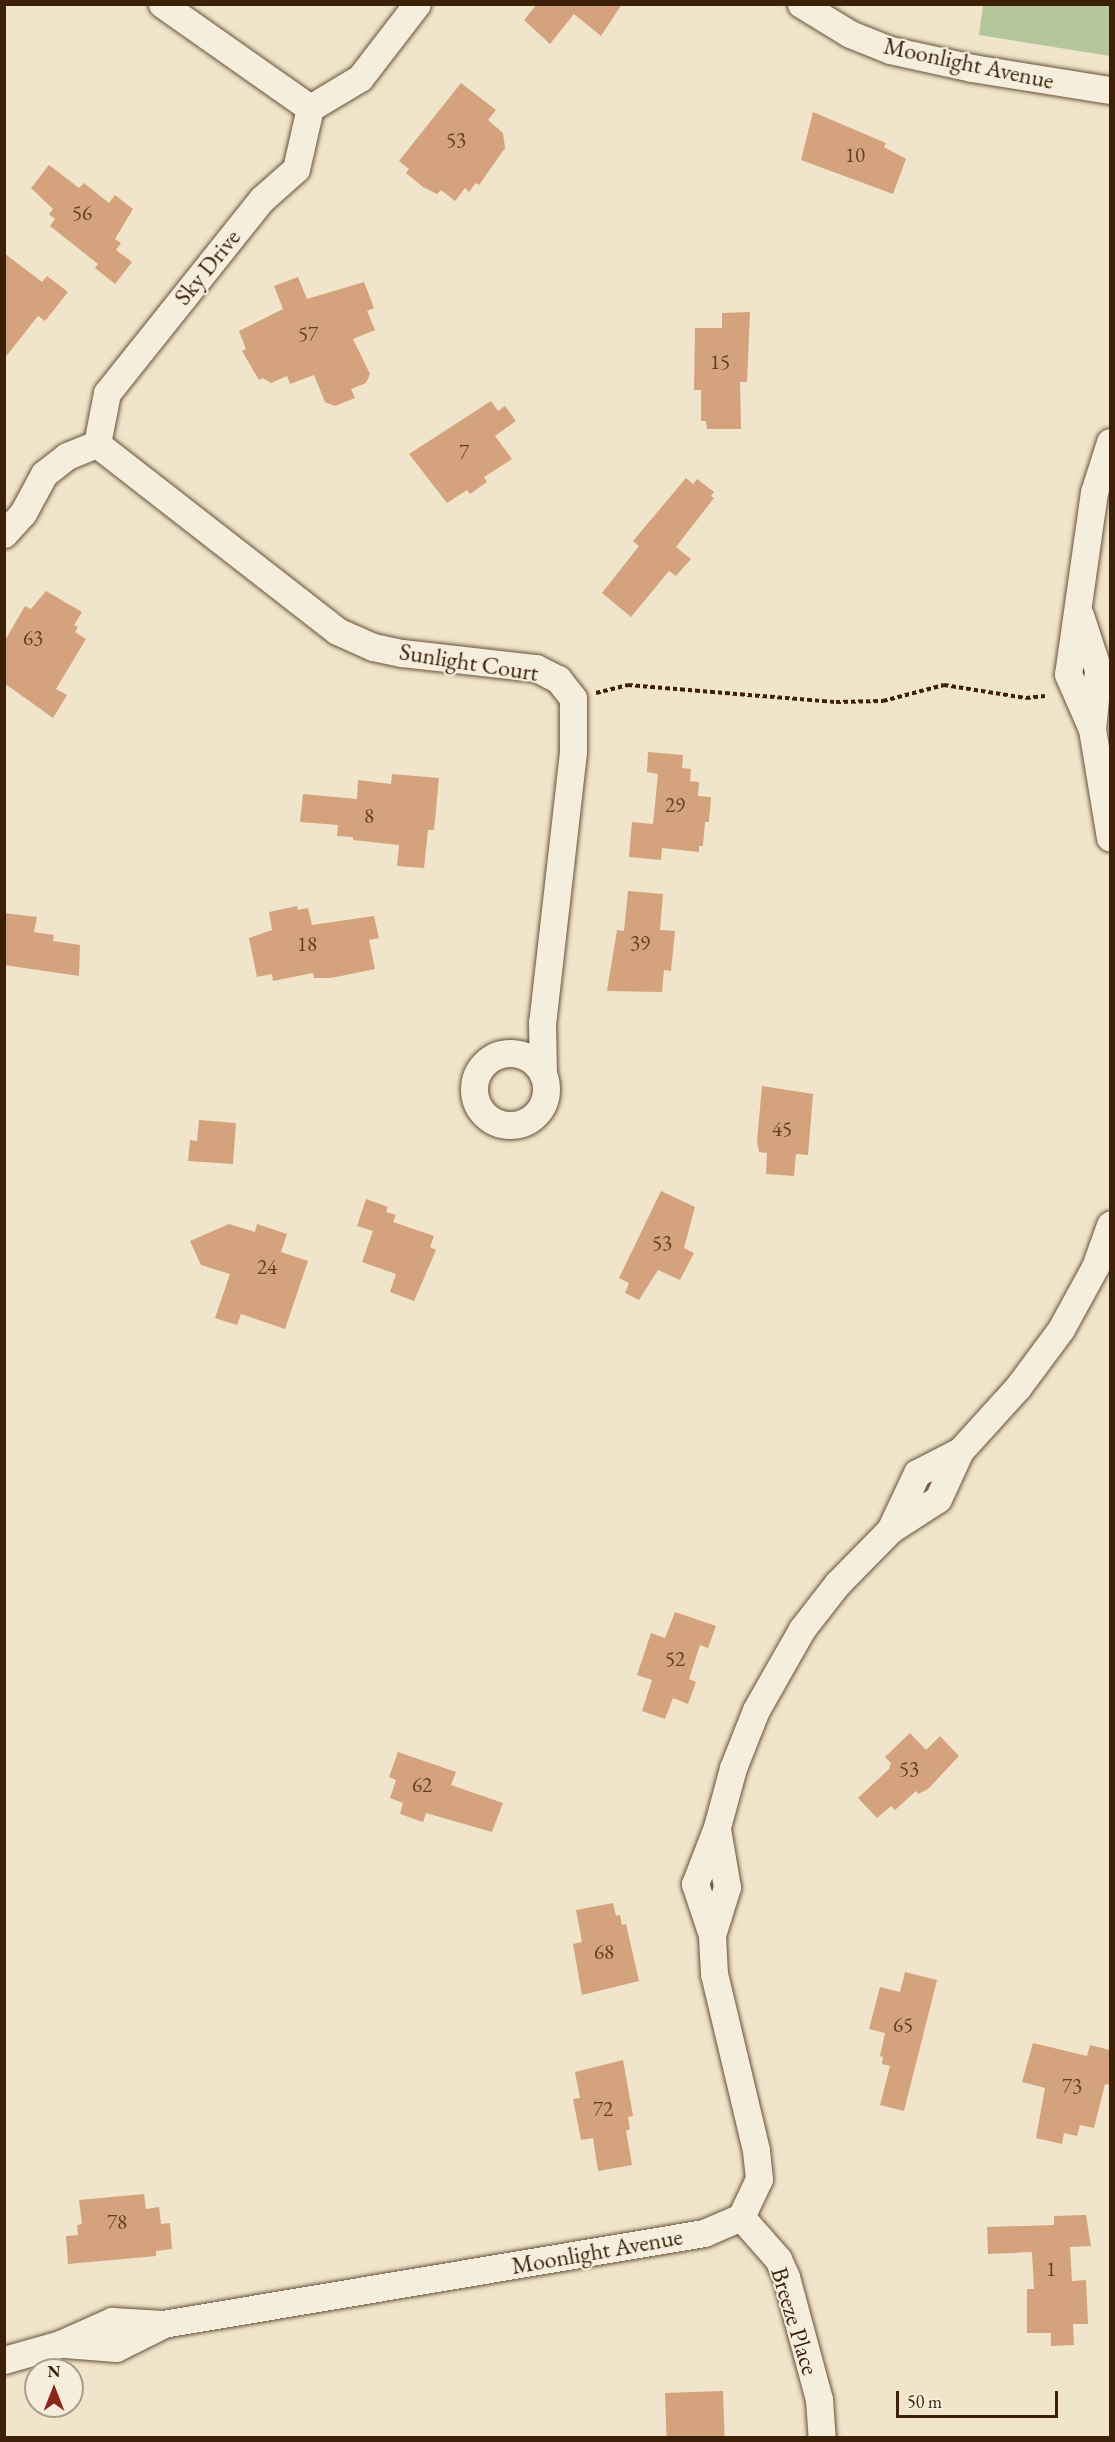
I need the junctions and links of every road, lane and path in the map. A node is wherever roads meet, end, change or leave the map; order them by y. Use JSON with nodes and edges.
{"nodes":[{"id":1,"x":162,"y":4,"type":"edge"},
{"id":2,"x":417,"y":4,"type":"edge"},
{"id":3,"x":801,"y":4,"type":"edge"},
{"id":4,"x":1110,"y":90,"type":"edge"},
{"id":5,"x":310,"y":108,"type":"junction"},
{"id":6,"x":1110,"y":442,"type":"edge"},
{"id":7,"x":97,"y":444,"type":"junction"},
{"id":8,"x":4,"y":534,"type":"edge"},
{"id":9,"x":1046,"y":696,"type":"dead end"},
{"id":10,"x":573,"y":698,"type":"junction"},
{"id":11,"x":1110,"y":838,"type":"edge"},
{"id":12,"x":531,"y":1042,"type":"junction"},
{"id":13,"x":1110,"y":1225,"type":"edge"},
{"id":14,"x":741,"y":2217,"type":"junction"},
{"id":15,"x":4,"y":2360,"type":"edge"},
{"id":16,"x":822,"y":2438,"type":"edge"}],
"edges":[{"from":1,"to":5,"type":"street"},
{"from":2,"to":5,"type":"street"},
{"from":3,"to":4,"type":"street","name":"Moonlight Avenue"},
{"from":5,"to":7,"type":"street","name":"Sky Drive"},
{"from":6,"to":11,"type":"street"},
{"from":7,"to":8,"type":"street"},
{"from":7,"to":10,"type":"street","name":"Sunlight Court"},
{"from":9,"to":10,"type":"path"},
{"from":10,"to":12,"type":"street"},
{"from":12,"to":12,"type":"street"},
{"from":13,"to":14,"type":"street"},
{"from":14,"to":15,"type":"street","name":"Moonlight Avenue"},
{"from":14,"to":16,"type":"street","name":"Breeze Place"}]}
